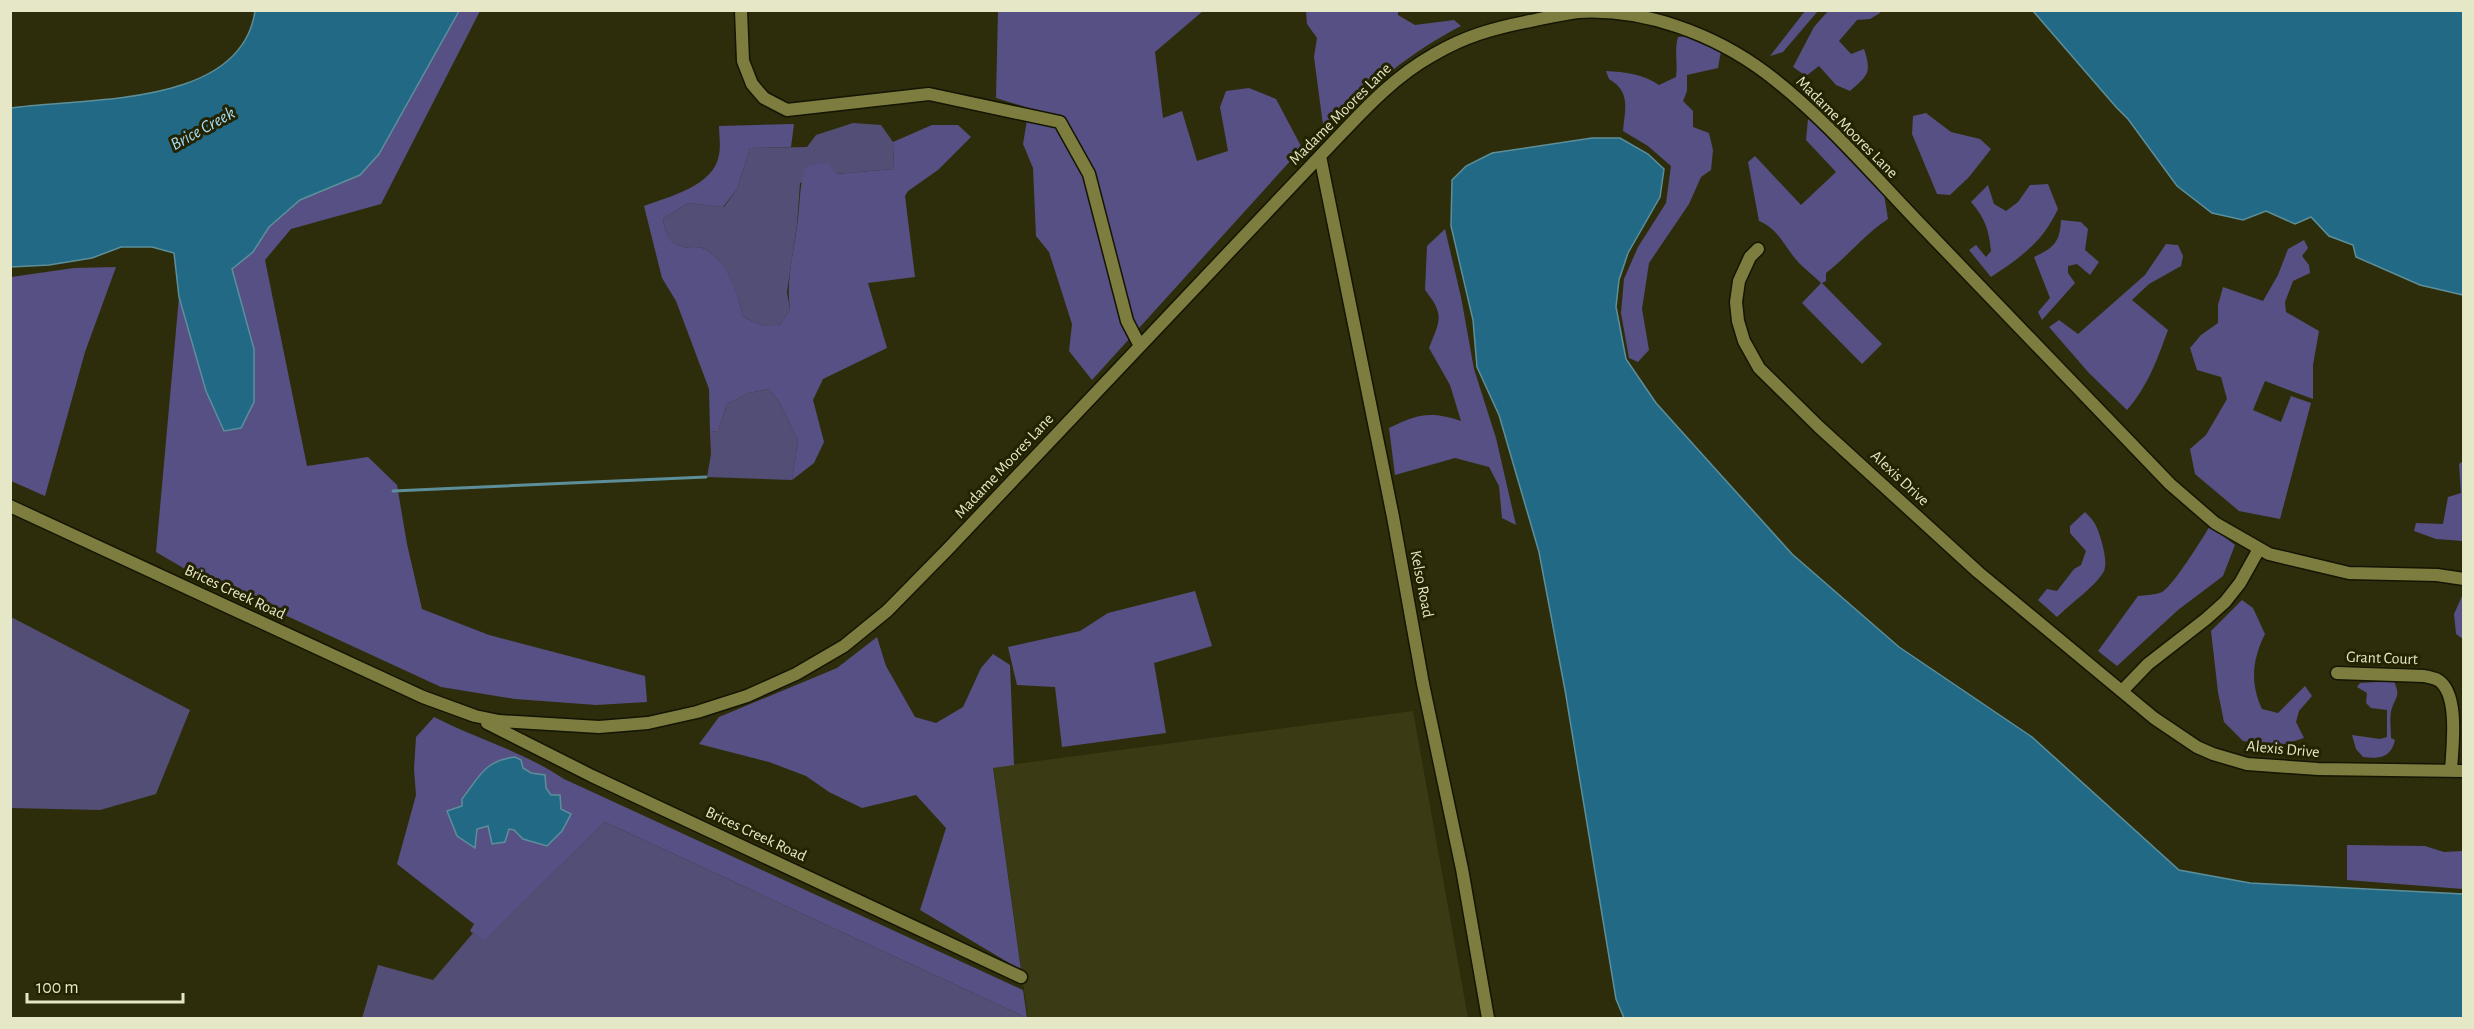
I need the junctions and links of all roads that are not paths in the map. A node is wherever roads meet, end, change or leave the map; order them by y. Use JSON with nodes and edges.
{"nodes":[{"id":1,"x":741,"y":10,"type":"edge"},
{"id":2,"x":1320,"y":156,"type":"junction"},
{"id":3,"x":1758,"y":249,"type":"dead end"},
{"id":4,"x":1140,"y":346,"type":"junction"},
{"id":5,"x":10,"y":506,"type":"edge"},
{"id":6,"x":2259,"y":549,"type":"junction"},
{"id":7,"x":2463,"y":579,"type":"edge"},
{"id":8,"x":2337,"y":674,"type":"dead end"},
{"id":9,"x":2122,"y":691,"type":"junction"},
{"id":10,"x":447,"y":706,"type":"joint"},
{"id":11,"x":479,"y":717,"type":"junction"},
{"id":12,"x":2457,"y":771,"type":"edge"},
{"id":13,"x":1021,"y":977,"type":"dead end"},
{"id":14,"x":1488,"y":1018,"type":"edge"}],
"edges":[{"from":1,"to":4,"type":"street"},
{"from":2,"to":4,"type":"street","name":"Madame Moores Lane"},
{"from":2,"to":6,"type":"street","name":"Madame Moores Lane"},
{"from":2,"to":14,"type":"street","name":"Kelso Road"},
{"from":3,"to":9,"type":"street","name":"Alexis Drive"},
{"from":4,"to":11,"type":"street","name":"Madame Moores Lane"},
{"from":5,"to":10,"type":"street","name":"Brices Creek Road"},
{"from":6,"to":7,"type":"street","name":"Madame Moores Lane"},
{"from":6,"to":9,"type":"street"},
{"from":8,"to":12,"type":"street","name":"Grant Court"},
{"from":9,"to":12,"type":"street","name":"Alexis Drive"},
{"from":10,"to":11,"type":"street","name":"Madame Moores Lane"},
{"from":11,"to":13,"type":"street","name":"Brices Creek Road"}]}
